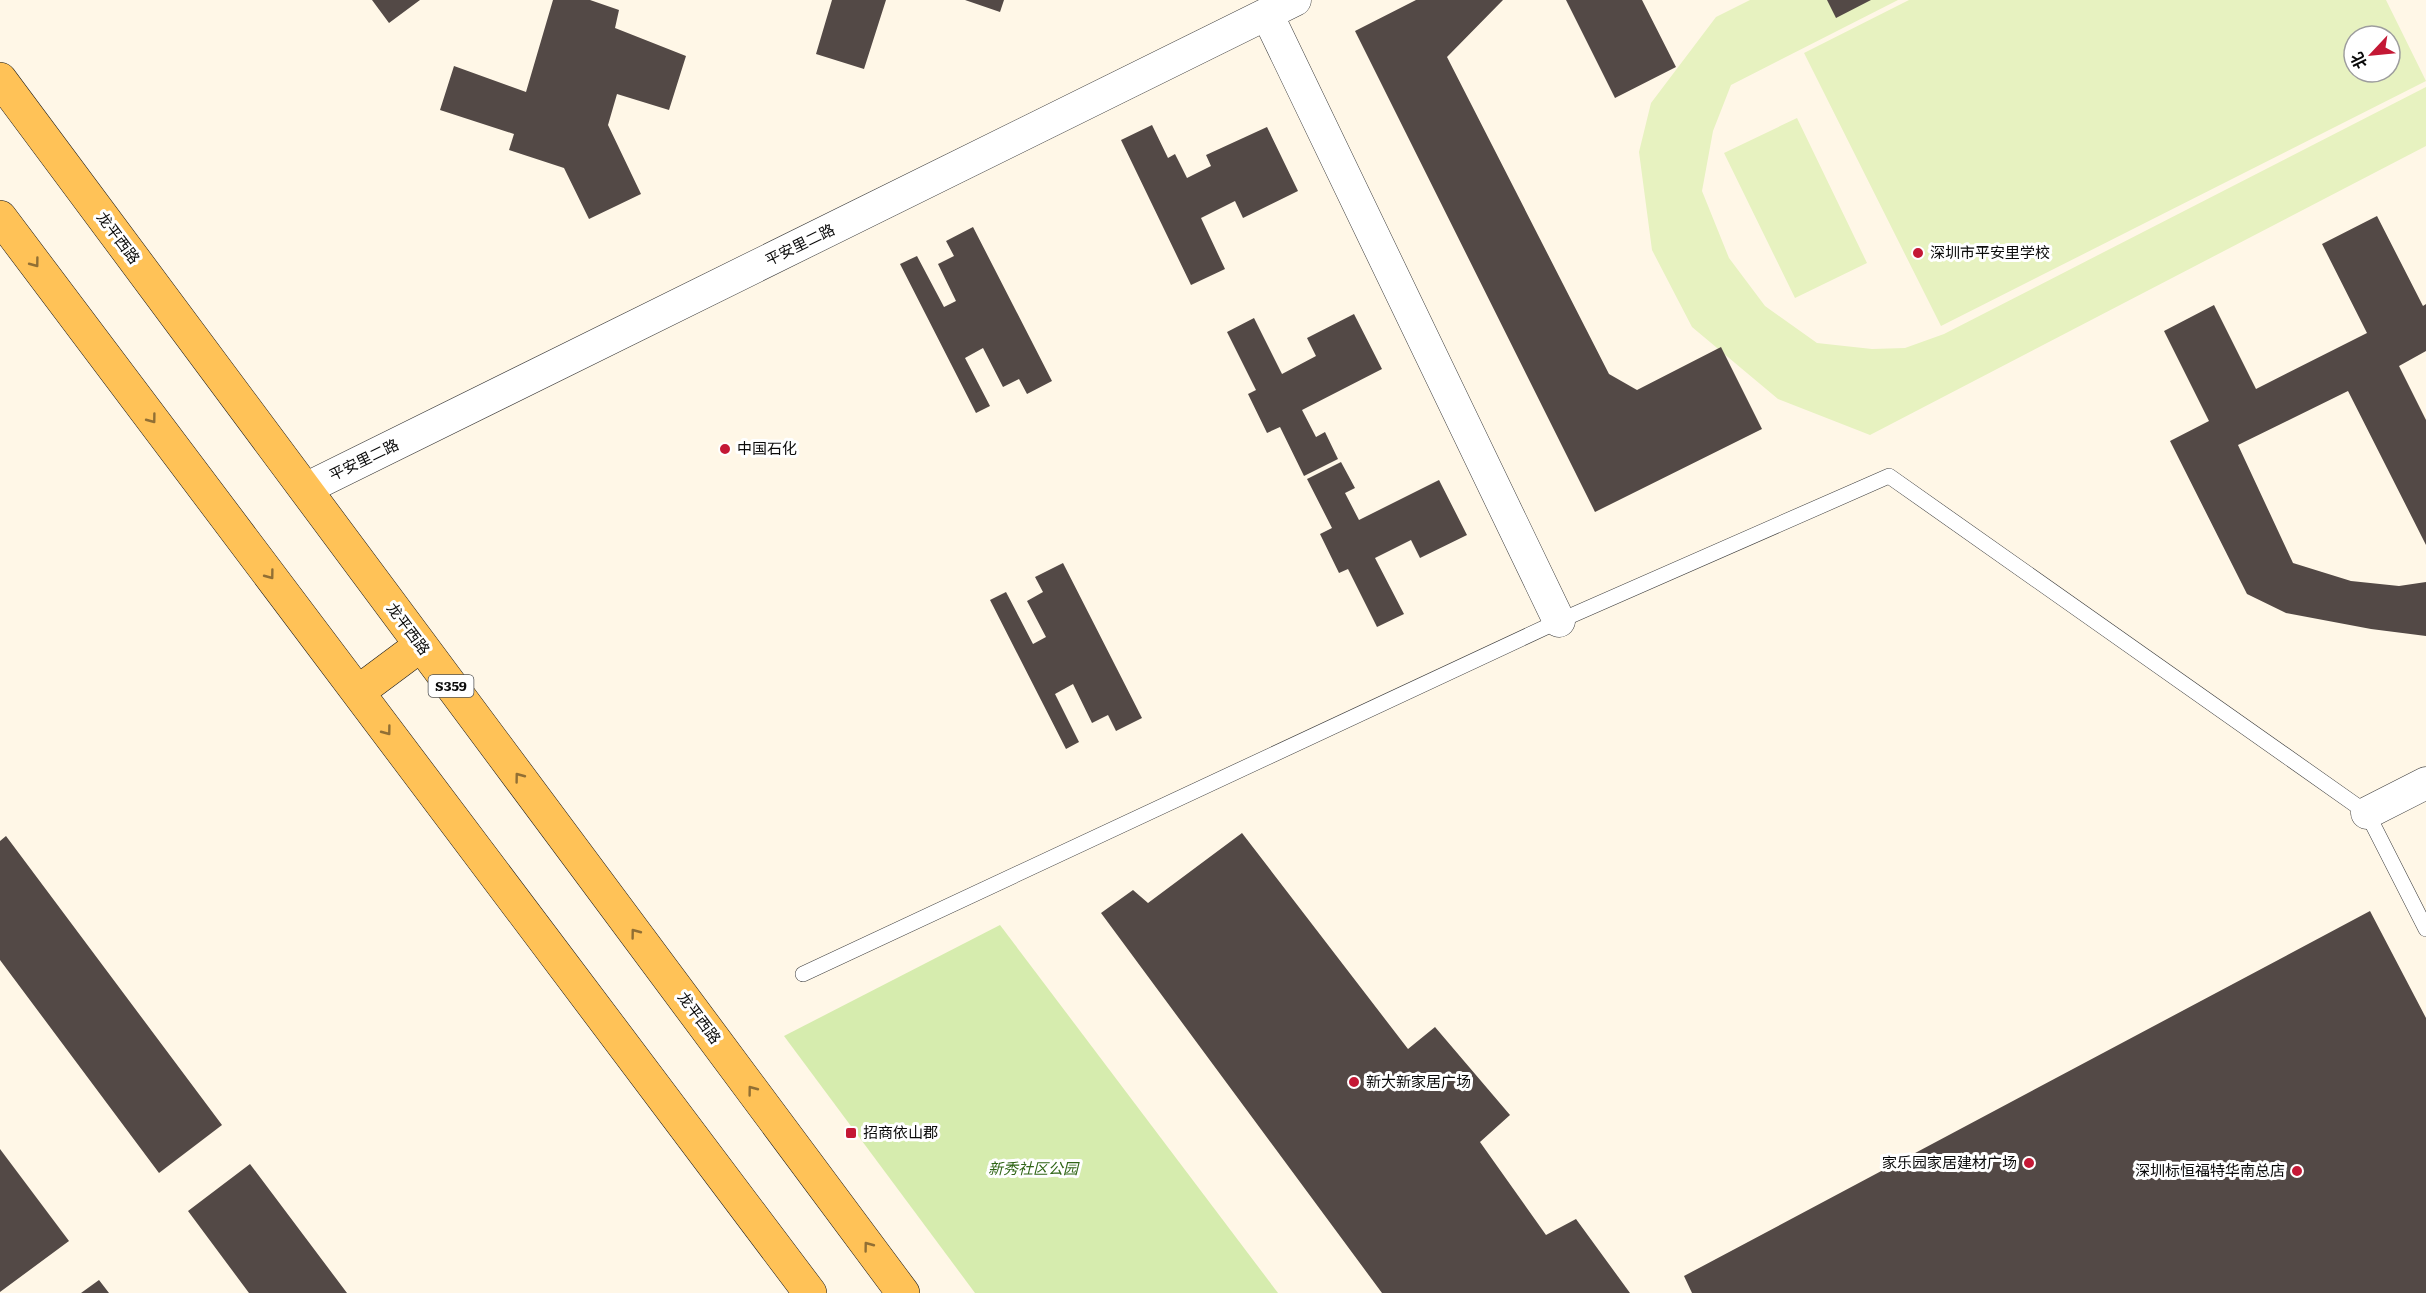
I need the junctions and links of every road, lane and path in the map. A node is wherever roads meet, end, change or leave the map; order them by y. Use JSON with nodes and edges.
{"nodes":[{"id":1,"x":1295,"y":0,"type":"edge"},
{"id":2,"x":1267,"y":14,"type":"junction"},
{"id":3,"x":0,"y":79,"type":"edge"},
{"id":4,"x":0,"y":217,"type":"edge"},
{"id":5,"x":305,"y":489,"type":"junction"},
{"id":6,"x":1559,"y":621,"type":"junction"},
{"id":7,"x":420,"y":645,"type":"junction"},
{"id":8,"x":358,"y":692,"type":"junction"},
{"id":9,"x":2426,"y":783,"type":"edge"},
{"id":10,"x":2367,"y":813,"type":"junction"},
{"id":11,"x":2426,"y":929,"type":"edge"},
{"id":12,"x":803,"y":974,"type":"dead end"},
{"id":13,"x":810,"y":1293,"type":"edge"},
{"id":14,"x":903,"y":1293,"type":"edge"}],
"edges":[{"from":1,"to":2,"type":"street","name":"平安里二路"},
{"from":2,"to":5,"type":"street","name":"平安里二路"},
{"from":2,"to":6,"type":"street"},
{"from":3,"to":5,"type":"main road","name":"龙平西路","number":"S359"},
{"from":4,"to":8,"type":"main road","one_way":true},
{"from":5,"to":7,"type":"main road","name":"龙平西路","number":"S359"},
{"from":6,"to":10,"type":"lane"},
{"from":6,"to":12,"type":"lane"},
{"from":7,"to":8,"type":"main road"},
{"from":14,"to":7,"type":"main road","name":"龙平西路","number":"S359","one_way":true},
{"from":8,"to":13,"type":"main road","one_way":true},
{"from":9,"to":10,"type":"street"},
{"from":10,"to":11,"type":"lane"}]}
